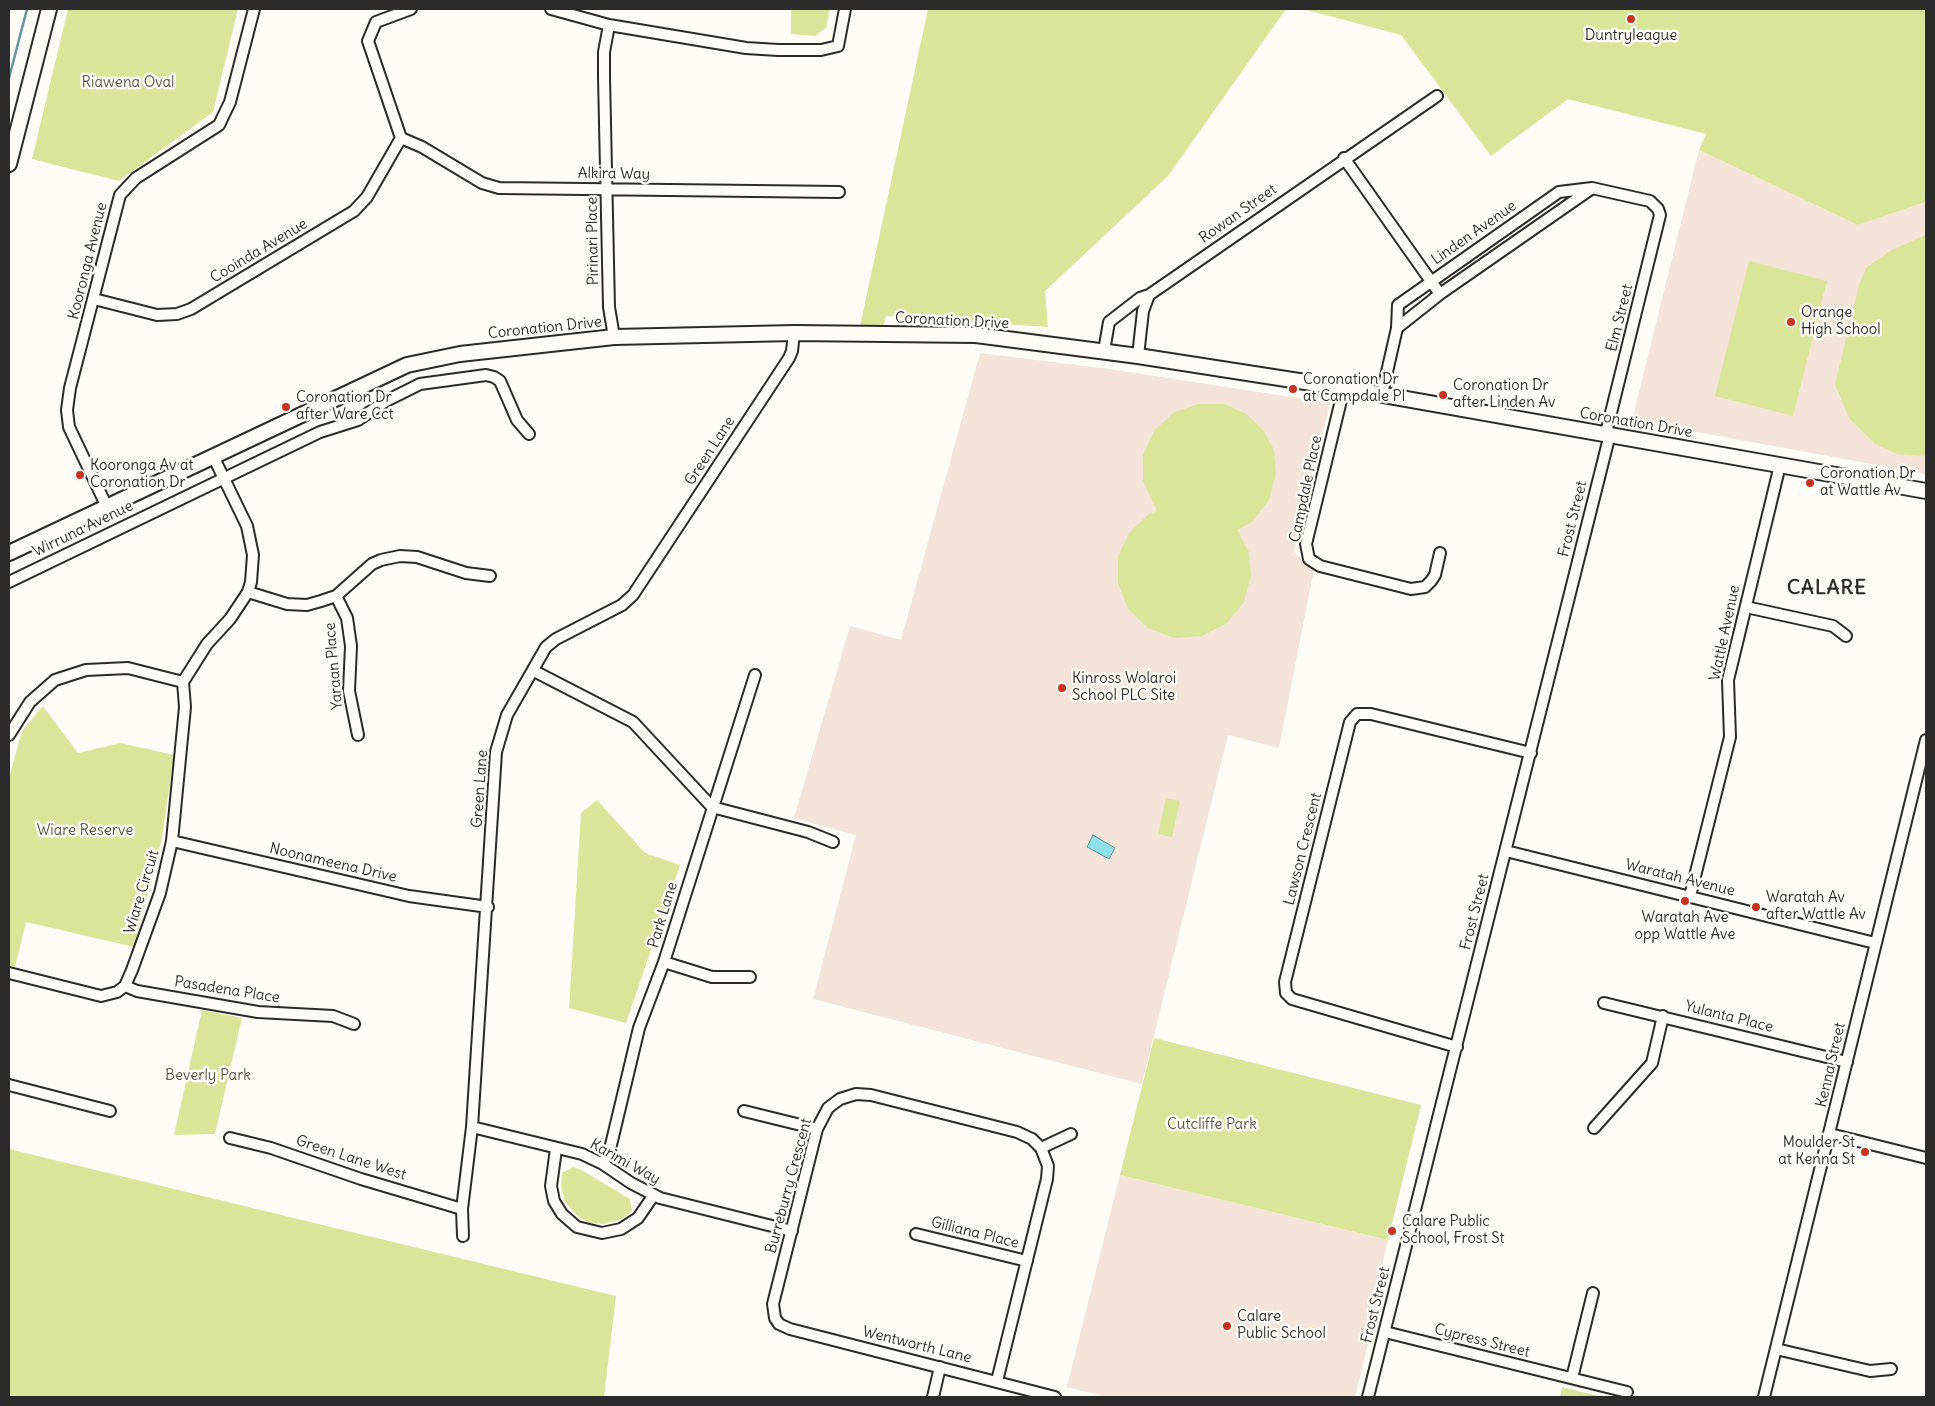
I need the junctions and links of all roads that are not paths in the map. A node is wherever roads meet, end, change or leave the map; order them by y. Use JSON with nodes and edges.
{"nodes":[{"id":1,"x":49,"y":9,"type":"edge"},
{"id":2,"x":254,"y":9,"type":"edge"},
{"id":3,"x":411,"y":9,"type":"edge"},
{"id":4,"x":551,"y":9,"type":"edge"},
{"id":5,"x":845,"y":9,"type":"edge"},
{"id":6,"x":608,"y":25,"type":"junction"},
{"id":7,"x":1437,"y":96,"type":"dead end"},
{"id":8,"x":401,"y":138,"type":"junction"},
{"id":9,"x":1344,"y":158,"type":"junction"},
{"id":10,"x":9,"y":164,"type":"edge"},
{"id":11,"x":1592,"y":188,"type":"junction"},
{"id":12,"x":607,"y":189,"type":"junction"},
{"id":13,"x":839,"y":192,"type":"dead end"},
{"id":14,"x":1658,"y":209,"type":"joint"},
{"id":15,"x":1430,"y":281,"type":"junction"},
{"id":16,"x":1440,"y":294,"type":"junction"},
{"id":17,"x":1149,"y":295,"type":"junction"},
{"id":18,"x":94,"y":299,"type":"junction"},
{"id":19,"x":1397,"y":328,"type":"junction"},
{"id":20,"x":794,"y":333,"type":"junction"},
{"id":21,"x":614,"y":337,"type":"junction"},
{"id":22,"x":1104,"y":351,"type":"junction"},
{"id":23,"x":1138,"y":356,"type":"junction"},
{"id":24,"x":1344,"y":388,"type":"junction"},
{"id":25,"x":1382,"y":394,"type":"junction"},
{"id":26,"x":528,"y":434,"type":"dead end"},
{"id":27,"x":1608,"y":434,"type":"junction"},
{"id":28,"x":214,"y":456,"type":"junction"},
{"id":29,"x":1780,"y":465,"type":"junction"},
{"id":30,"x":224,"y":478,"type":"junction"},
{"id":31,"x":1926,"y":491,"type":"edge"},
{"id":32,"x":107,"y":507,"type":"junction"},
{"id":33,"x":9,"y":553,"type":"edge"},
{"id":34,"x":1440,"y":553,"type":"dead end"},
{"id":35,"x":490,"y":576,"type":"dead end"},
{"id":36,"x":9,"y":582,"type":"edge"},
{"id":37,"x":248,"y":592,"type":"junction"},
{"id":38,"x":336,"y":596,"type":"junction"},
{"id":39,"x":1746,"y":607,"type":"junction"},
{"id":40,"x":1846,"y":636,"type":"dead end"},
{"id":41,"x":534,"y":671,"type":"junction"},
{"id":42,"x":755,"y":675,"type":"dead end"},
{"id":43,"x":183,"y":682,"type":"junction"},
{"id":44,"x":9,"y":735,"type":"edge"},
{"id":45,"x":358,"y":735,"type":"dead end"},
{"id":46,"x":1926,"y":740,"type":"edge"},
{"id":47,"x":1531,"y":753,"type":"junction"},
{"id":48,"x":712,"y":807,"type":"junction"},
{"id":49,"x":172,"y":841,"type":"junction"},
{"id":50,"x":833,"y":842,"type":"dead end"},
{"id":51,"x":1506,"y":851,"type":"junction"},
{"id":52,"x":1690,"y":896,"type":"junction"},
{"id":53,"x":488,"y":907,"type":"junction"},
{"id":54,"x":1875,"y":943,"type":"junction"},
{"id":55,"x":664,"y":962,"type":"junction"},
{"id":56,"x":9,"y":974,"type":"edge"},
{"id":57,"x":750,"y":977,"type":"dead end"},
{"id":58,"x":124,"y":986,"type":"junction"},
{"id":59,"x":1604,"y":1003,"type":"dead end"},
{"id":60,"x":1663,"y":1016,"type":"junction"},
{"id":61,"x":354,"y":1024,"type":"dead end"},
{"id":62,"x":1457,"y":1047,"type":"junction"},
{"id":63,"x":1847,"y":1062,"type":"junction"},
{"id":64,"x":9,"y":1085,"type":"edge"},
{"id":65,"x":744,"y":1111,"type":"dead end"},
{"id":66,"x":110,"y":1112,"type":"dead end"},
{"id":67,"x":472,"y":1127,"type":"junction"},
{"id":68,"x":1594,"y":1128,"type":"dead end"},
{"id":69,"x":817,"y":1129,"type":"junction"},
{"id":70,"x":1071,"y":1134,"type":"dead end"},
{"id":71,"x":1830,"y":1134,"type":"junction"},
{"id":72,"x":230,"y":1138,"type":"dead end"},
{"id":73,"x":556,"y":1148,"type":"junction"},
{"id":74,"x":1041,"y":1148,"type":"junction"},
{"id":75,"x":1926,"y":1158,"type":"edge"},
{"id":76,"x":603,"y":1164,"type":"junction"},
{"id":77,"x":653,"y":1196,"type":"junction"},
{"id":78,"x":462,"y":1209,"type":"junction"},
{"id":79,"x":792,"y":1231,"type":"junction"},
{"id":80,"x":916,"y":1234,"type":"dead end"},
{"id":81,"x":463,"y":1236,"type":"dead end"},
{"id":82,"x":1027,"y":1261,"type":"junction"},
{"id":83,"x":1593,"y":1293,"type":"dead end"},
{"id":84,"x":775,"y":1318,"type":"joint"},
{"id":85,"x":1385,"y":1332,"type":"junction"},
{"id":86,"x":1776,"y":1349,"type":"junction"},
{"id":87,"x":940,"y":1367,"type":"junction"},
{"id":88,"x":1891,"y":1369,"type":"dead end"},
{"id":89,"x":1572,"y":1378,"type":"junction"},
{"id":90,"x":997,"y":1381,"type":"junction"},
{"id":91,"x":1627,"y":1392,"type":"dead end"},
{"id":92,"x":933,"y":1397,"type":"edge"},
{"id":93,"x":1055,"y":1397,"type":"edge"},
{"id":94,"x":1368,"y":1397,"type":"edge"},
{"id":95,"x":1764,"y":1397,"type":"edge"}],
"edges":[{"from":1,"to":10,"type":"main road"},
{"from":2,"to":18,"type":"street","name":"Kooronga Avenue"},
{"from":3,"to":8,"type":"street"},
{"from":4,"to":6,"type":"street"},
{"from":5,"to":6,"type":"street"},
{"from":6,"to":12,"type":"street","name":"Pirinari Place"},
{"from":7,"to":9,"type":"street","name":"Rowan Street"},
{"from":8,"to":12,"type":"street","name":"Alkira Way"},
{"from":8,"to":18,"type":"street","name":"Cooinda Avenue"},
{"from":9,"to":15,"type":"street"},
{"from":9,"to":17,"type":"street","name":"Rowan Street"},
{"from":11,"to":14,"type":"street","name":"Linden Avenue"},
{"from":11,"to":15,"type":"street","name":"Linden Avenue"},
{"from":11,"to":16,"type":"street","name":"Linden Avenue"},
{"from":12,"to":13,"type":"street","name":"Alkira Way"},
{"from":12,"to":21,"type":"street","name":"Pirinari Place"},
{"from":14,"to":27,"type":"street","name":"Elm Street"},
{"from":15,"to":16,"type":"street"},
{"from":15,"to":19,"type":"street","name":"Linden Avenue"},
{"from":16,"to":19,"type":"street","name":"Linden Avenue"},
{"from":17,"to":22,"type":"street","name":"Rowan Street"},
{"from":17,"to":23,"type":"street"},
{"from":18,"to":32,"type":"street","name":"Kooronga Avenue"},
{"from":19,"to":25,"type":"street","name":"Linden Avenue"},
{"from":20,"to":21,"type":"main road","name":"Coronation Drive"},
{"from":20,"to":22,"type":"main road","name":"Coronation Drive"},
{"from":20,"to":41,"type":"street","name":"Green Lane"},
{"from":21,"to":28,"type":"main road","name":"Coronation Drive"},
{"from":22,"to":23,"type":"main road","name":"Coronation Drive"},
{"from":23,"to":24,"type":"main road","name":"Coronation Drive"},
{"from":24,"to":25,"type":"main road","name":"Coronation Drive"},
{"from":24,"to":34,"type":"street","name":"Campdale Place"},
{"from":25,"to":27,"type":"main road","name":"Coronation Drive"},
{"from":26,"to":30,"type":"street","name":"Wirruna Avenue"},
{"from":27,"to":29,"type":"main road","name":"Coronation Drive"},
{"from":27,"to":47,"type":"street","name":"Frost Street"},
{"from":28,"to":30,"type":"street"},
{"from":28,"to":32,"type":"main road","name":"Coronation Drive"},
{"from":29,"to":31,"type":"main road","name":"Coronation Drive"},
{"from":29,"to":39,"type":"street","name":"Wattle Avenue"},
{"from":30,"to":36,"type":"street","name":"Wirruna Avenue"},
{"from":30,"to":37,"type":"street"},
{"from":32,"to":33,"type":"main road","name":"Coronation Drive"},
{"from":35,"to":38,"type":"street"},
{"from":37,"to":38,"type":"street"},
{"from":37,"to":43,"type":"street"},
{"from":38,"to":45,"type":"street","name":"Yaraan Place"},
{"from":39,"to":40,"type":"street"},
{"from":39,"to":52,"type":"street","name":"Wattle Avenue"},
{"from":41,"to":48,"type":"street"},
{"from":41,"to":53,"type":"street","name":"Green Lane"},
{"from":42,"to":48,"type":"street","name":"Park Lane"},
{"from":43,"to":44,"type":"street"},
{"from":43,"to":49,"type":"street","name":"Wiare Circuit"},
{"from":46,"to":54,"type":"street","name":"Kenna Street"},
{"from":47,"to":51,"type":"street","name":"Frost Street"},
{"from":47,"to":62,"type":"street","name":"Lawson Crescent"},
{"from":48,"to":50,"type":"street"},
{"from":48,"to":55,"type":"street","name":"Park Lane"},
{"from":49,"to":53,"type":"street","name":"Noonameena Drive"},
{"from":49,"to":58,"type":"street","name":"Wiare Circuit"},
{"from":51,"to":52,"type":"street","name":"Waratah Avenue"},
{"from":51,"to":62,"type":"street","name":"Frost Street"},
{"from":52,"to":54,"type":"street","name":"Waratah Avenue"},
{"from":53,"to":67,"type":"street","name":"Green Lane"},
{"from":54,"to":63,"type":"street","name":"Kenna Street"},
{"from":55,"to":57,"type":"street"},
{"from":55,"to":76,"type":"street","name":"Park Lane"},
{"from":56,"to":58,"type":"street"},
{"from":58,"to":61,"type":"street","name":"Pasadena Place"},
{"from":59,"to":60,"type":"street","name":"Yulanta Place"},
{"from":60,"to":63,"type":"street","name":"Yulanta Place"},
{"from":60,"to":68,"type":"street"},
{"from":62,"to":85,"type":"street","name":"Frost Street"},
{"from":63,"to":71,"type":"street","name":"Kenna Street"},
{"from":64,"to":66,"type":"street"},
{"from":65,"to":69,"type":"street"},
{"from":67,"to":73,"type":"street","name":"Karimi Way"},
{"from":67,"to":78,"type":"street","name":"Green Lane"},
{"from":69,"to":74,"type":"street","name":"Burreburry Crescent"},
{"from":69,"to":79,"type":"street","name":"Burreburry Crescent"},
{"from":70,"to":74,"type":"street"},
{"from":71,"to":75,"type":"street"},
{"from":71,"to":86,"type":"street","name":"Kenna Street"},
{"from":72,"to":78,"type":"street","name":"Green Lane West"},
{"from":73,"to":76,"type":"street","name":"Karimi Way"},
{"from":73,"to":77,"type":"street"},
{"from":74,"to":82,"type":"street"},
{"from":76,"to":77,"type":"street","name":"Karimi Way"},
{"from":77,"to":79,"type":"street","name":"Karimi Way"},
{"from":78,"to":81,"type":"street","name":"Green Lane"},
{"from":79,"to":84,"type":"street","name":"Burreburry Crescent"},
{"from":80,"to":82,"type":"street","name":"Gilliana Place"},
{"from":82,"to":90,"type":"street"},
{"from":83,"to":89,"type":"street"},
{"from":84,"to":87,"type":"street","name":"Wentworth Lane"},
{"from":85,"to":89,"type":"street","name":"Cypress Street"},
{"from":85,"to":94,"type":"street","name":"Frost Street"},
{"from":86,"to":88,"type":"street"},
{"from":86,"to":95,"type":"street","name":"Kenna Street"},
{"from":87,"to":90,"type":"street","name":"Wentworth Lane"},
{"from":87,"to":92,"type":"street"},
{"from":89,"to":91,"type":"street","name":"Cypress Street"},
{"from":90,"to":93,"type":"street","name":"Wentworth Lane"}]}
